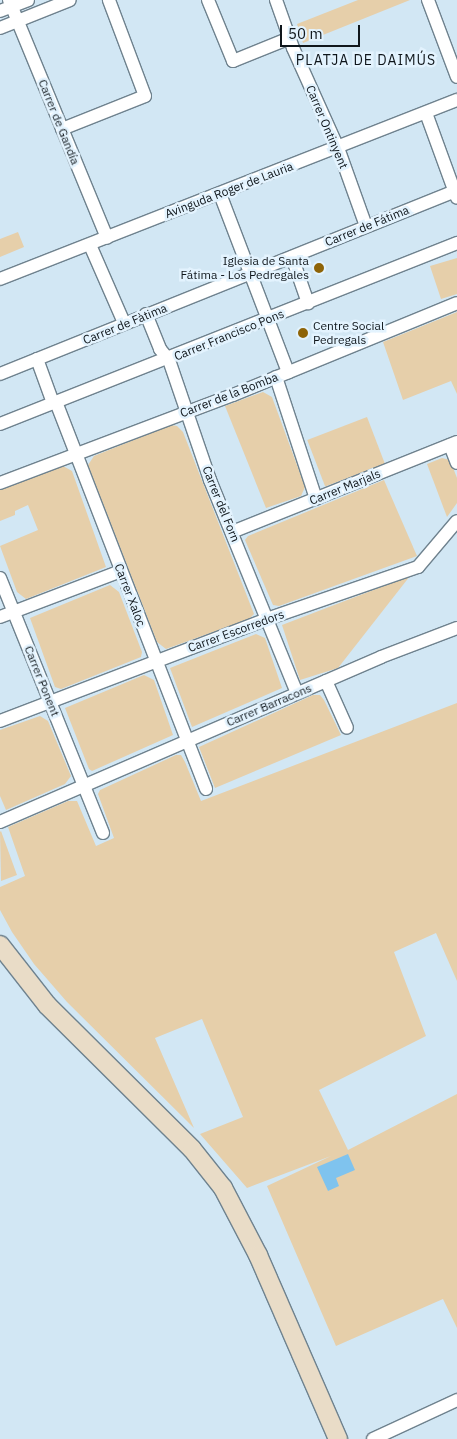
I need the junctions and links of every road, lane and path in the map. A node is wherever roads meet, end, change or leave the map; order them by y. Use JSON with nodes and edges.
{"nodes":[{"id":1,"x":28,"y":0,"type":"edge"},
{"id":2,"x":70,"y":0,"type":"edge"},
{"id":3,"x":109,"y":0,"type":"edge"},
{"id":4,"x":208,"y":0,"type":"edge"},
{"id":5,"x":276,"y":0,"type":"edge"},
{"id":6,"x":428,"y":0,"type":"edge"},
{"id":7,"x":7,"y":6,"type":"edge"},
{"id":8,"x":18,"y":20,"type":"junction"},
{"id":9,"x":0,"y":28,"type":"edge"},
{"id":10,"x":290,"y":38,"type":"junction"},
{"id":11,"x":457,"y":77,"type":"edge"},
{"id":12,"x":457,"y":100,"type":"edge"},
{"id":13,"x":426,"y":113,"type":"junction"},
{"id":14,"x":62,"y":129,"type":"junction"},
{"id":15,"x":338,"y":148,"type":"junction"},
{"id":16,"x":456,"y":193,"type":"edge"},
{"id":17,"x":220,"y":194,"type":"junction"},
{"id":18,"x":366,"y":226,"type":"junction"},
{"id":19,"x":106,"y":238,"type":"junction"},
{"id":20,"x":457,"y":243,"type":"edge"},
{"id":21,"x":90,"y":245,"type":"junction"},
{"id":22,"x":292,"y":257,"type":"junction"},
{"id":23,"x":250,"y":274,"type":"junction"},
{"id":24,"x":0,"y":279,"type":"edge"},
{"id":25,"x":308,"y":303,"type":"junction"},
{"id":26,"x":457,"y":303,"type":"edge"},
{"id":27,"x":146,"y":314,"type":"junction"},
{"id":28,"x":269,"y":319,"type":"junction"},
{"id":29,"x":124,"y":323,"type":"junction"},
{"id":30,"x":37,"y":359,"type":"junction"},
{"id":31,"x":168,"y":360,"type":"junction"},
{"id":32,"x":0,"y":374,"type":"edge"},
{"id":33,"x":282,"y":375,"type":"junction"},
{"id":34,"x":55,"y":402,"type":"junction"},
{"id":35,"x":185,"y":412,"type":"junction"},
{"id":36,"x":0,"y":424,"type":"edge"},
{"id":37,"x":454,"y":443,"type":"edge"},
{"id":38,"x":77,"y":455,"type":"junction"},
{"id":39,"x":457,"y":463,"type":"edge"},
{"id":40,"x":0,"y":483,"type":"edge"},
{"id":41,"x":316,"y":499,"type":"junction"},
{"id":42,"x":457,"y":521,"type":"edge"},
{"id":43,"x":232,"y":532,"type":"junction"},
{"id":44,"x":122,"y":572,"type":"junction"},
{"id":45,"x":0,"y":578,"type":"edge"},
{"id":46,"x":14,"y":612,"type":"junction"},
{"id":47,"x":0,"y":617,"type":"edge"},
{"id":48,"x":267,"y":619,"type":"junction"},
{"id":49,"x":457,"y":628,"type":"edge"},
{"id":50,"x":156,"y":662,"type":"junction"},
{"id":51,"x":326,"y":681,"type":"junction"},
{"id":52,"x":297,"y":694,"type":"junction"},
{"id":53,"x":50,"y":702,"type":"junction"},
{"id":54,"x":0,"y":721,"type":"edge"},
{"id":55,"x":347,"y":728,"type":"dead end"},
{"id":56,"x":187,"y":741,"type":"junction"},
{"id":57,"x":83,"y":786,"type":"junction"},
{"id":58,"x":206,"y":789,"type":"dead end"},
{"id":59,"x":0,"y":822,"type":"edge"},
{"id":60,"x":103,"y":833,"type":"dead end"},
{"id":61,"x":0,"y":945,"type":"edge"},
{"id":62,"x":457,"y":1400,"type":"edge"},
{"id":63,"x":338,"y":1439,"type":"edge"},
{"id":64,"x":373,"y":1439,"type":"edge"}],
"edges":[{"from":1,"to":7,"type":"street"},
{"from":2,"to":8,"type":"street"},
{"from":3,"to":14,"type":"street"},
{"from":4,"to":10,"type":"street"},
{"from":5,"to":10,"type":"street","name":"Carrer Ontinyent"},
{"from":6,"to":11,"type":"street"},
{"from":7,"to":8,"type":"street","name":"Carrer de Gandía"},
{"from":8,"to":9,"type":"street"},
{"from":8,"to":14,"type":"street","name":"Carrer de Gandía"},
{"from":10,"to":15,"type":"street","name":"Carrer Ontinyent"},
{"from":12,"to":13,"type":"street","name":"Avinguda Roger de Lauria"},
{"from":13,"to":15,"type":"street","name":"Avinguda Roger de Lauria"},
{"from":13,"to":16,"type":"street"},
{"from":14,"to":19,"type":"street","name":"Carrer de Gandía"},
{"from":15,"to":17,"type":"street","name":"Avinguda Roger de Lauria"},
{"from":15,"to":18,"type":"street","name":"Carrer Ontinyent"},
{"from":16,"to":18,"type":"street","name":"Carrer de Fátima"},
{"from":17,"to":19,"type":"street","name":"Avinguda Roger de Lauria"},
{"from":17,"to":23,"type":"street"},
{"from":18,"to":22,"type":"street","name":"Carrer de Fátima"},
{"from":19,"to":21,"type":"street","name":"Avinguda Roger de Lauria"},
{"from":20,"to":25,"type":"street","name":"Carrer Francisco Pons"},
{"from":21,"to":24,"type":"street","name":"Avinguda Roger de Lauria"},
{"from":21,"to":29,"type":"street"},
{"from":22,"to":23,"type":"street","name":"Carrer de Fátima"},
{"from":22,"to":25,"type":"street"},
{"from":23,"to":27,"type":"street","name":"Carrer de Fàtima"},
{"from":23,"to":28,"type":"street"},
{"from":25,"to":28,"type":"street","name":"Carrer Francisco Pons"},
{"from":26,"to":33,"type":"street","name":"Carrer de la Bomba"},
{"from":27,"to":29,"type":"street","name":"Carrer de Fàtima"},
{"from":27,"to":31,"type":"street","name":"Carrer del Forn"},
{"from":28,"to":31,"type":"street","name":"Carrer Francisco Pons"},
{"from":28,"to":33,"type":"street"},
{"from":29,"to":30,"type":"street","name":"Carrer de Fàtima"},
{"from":30,"to":32,"type":"street","name":"Carrer de Fàtima"},
{"from":30,"to":34,"type":"street","name":"Carrer Xaloc"},
{"from":31,"to":34,"type":"street","name":"Carrer Francisco Pons"},
{"from":31,"to":35,"type":"street","name":"Carrer del Forn"},
{"from":33,"to":35,"type":"street","name":"Carrer de la Bomba"},
{"from":33,"to":41,"type":"street"},
{"from":34,"to":36,"type":"street","name":"Carrer Francisco Pons"},
{"from":34,"to":38,"type":"street","name":"Carrer Xaloc"},
{"from":35,"to":38,"type":"street","name":"Carrer de la Bomba"},
{"from":35,"to":43,"type":"street","name":"Carrer del Forn"},
{"from":37,"to":39,"type":"street"},
{"from":37,"to":41,"type":"street","name":"Carrer Marjals"},
{"from":38,"to":40,"type":"street","name":"Carrer de la Bomba"},
{"from":38,"to":44,"type":"street","name":"Carrer Xaloc"},
{"from":41,"to":43,"type":"street","name":"Carrer Marjals"},
{"from":42,"to":48,"type":"street","name":"Carrer Escorredors"},
{"from":43,"to":48,"type":"street","name":"Carrer del Forn"},
{"from":44,"to":46,"type":"street"},
{"from":44,"to":50,"type":"street","name":"Carrer Xaloc"},
{"from":45,"to":46,"type":"street","name":"Carrer Ponent"},
{"from":46,"to":47,"type":"street"},
{"from":46,"to":53,"type":"street","name":"Carrer Ponent"},
{"from":48,"to":50,"type":"street","name":"Carrer Escorredors"},
{"from":48,"to":52,"type":"street","name":"Carrer del Forn"},
{"from":49,"to":51,"type":"street","name":"Carrer Barracons"},
{"from":50,"to":53,"type":"street","name":"Carrer Escorredors"},
{"from":50,"to":56,"type":"street","name":"Carrer Xaloc"},
{"from":51,"to":52,"type":"street","name":"Carrer Barracons"},
{"from":51,"to":55,"type":"street"},
{"from":52,"to":56,"type":"street","name":"Carrer Barracons"},
{"from":53,"to":54,"type":"street","name":"Carrer Escorredors"},
{"from":53,"to":57,"type":"street","name":"Carrer Ponent"},
{"from":56,"to":57,"type":"street","name":"Carrer Barracons"},
{"from":56,"to":58,"type":"street","name":"Carrer Xaloc"},
{"from":57,"to":59,"type":"street","name":"Carrer Barracons"},
{"from":57,"to":60,"type":"street"},
{"from":61,"to":63,"type":"street"},
{"from":62,"to":64,"type":"street"}]}
